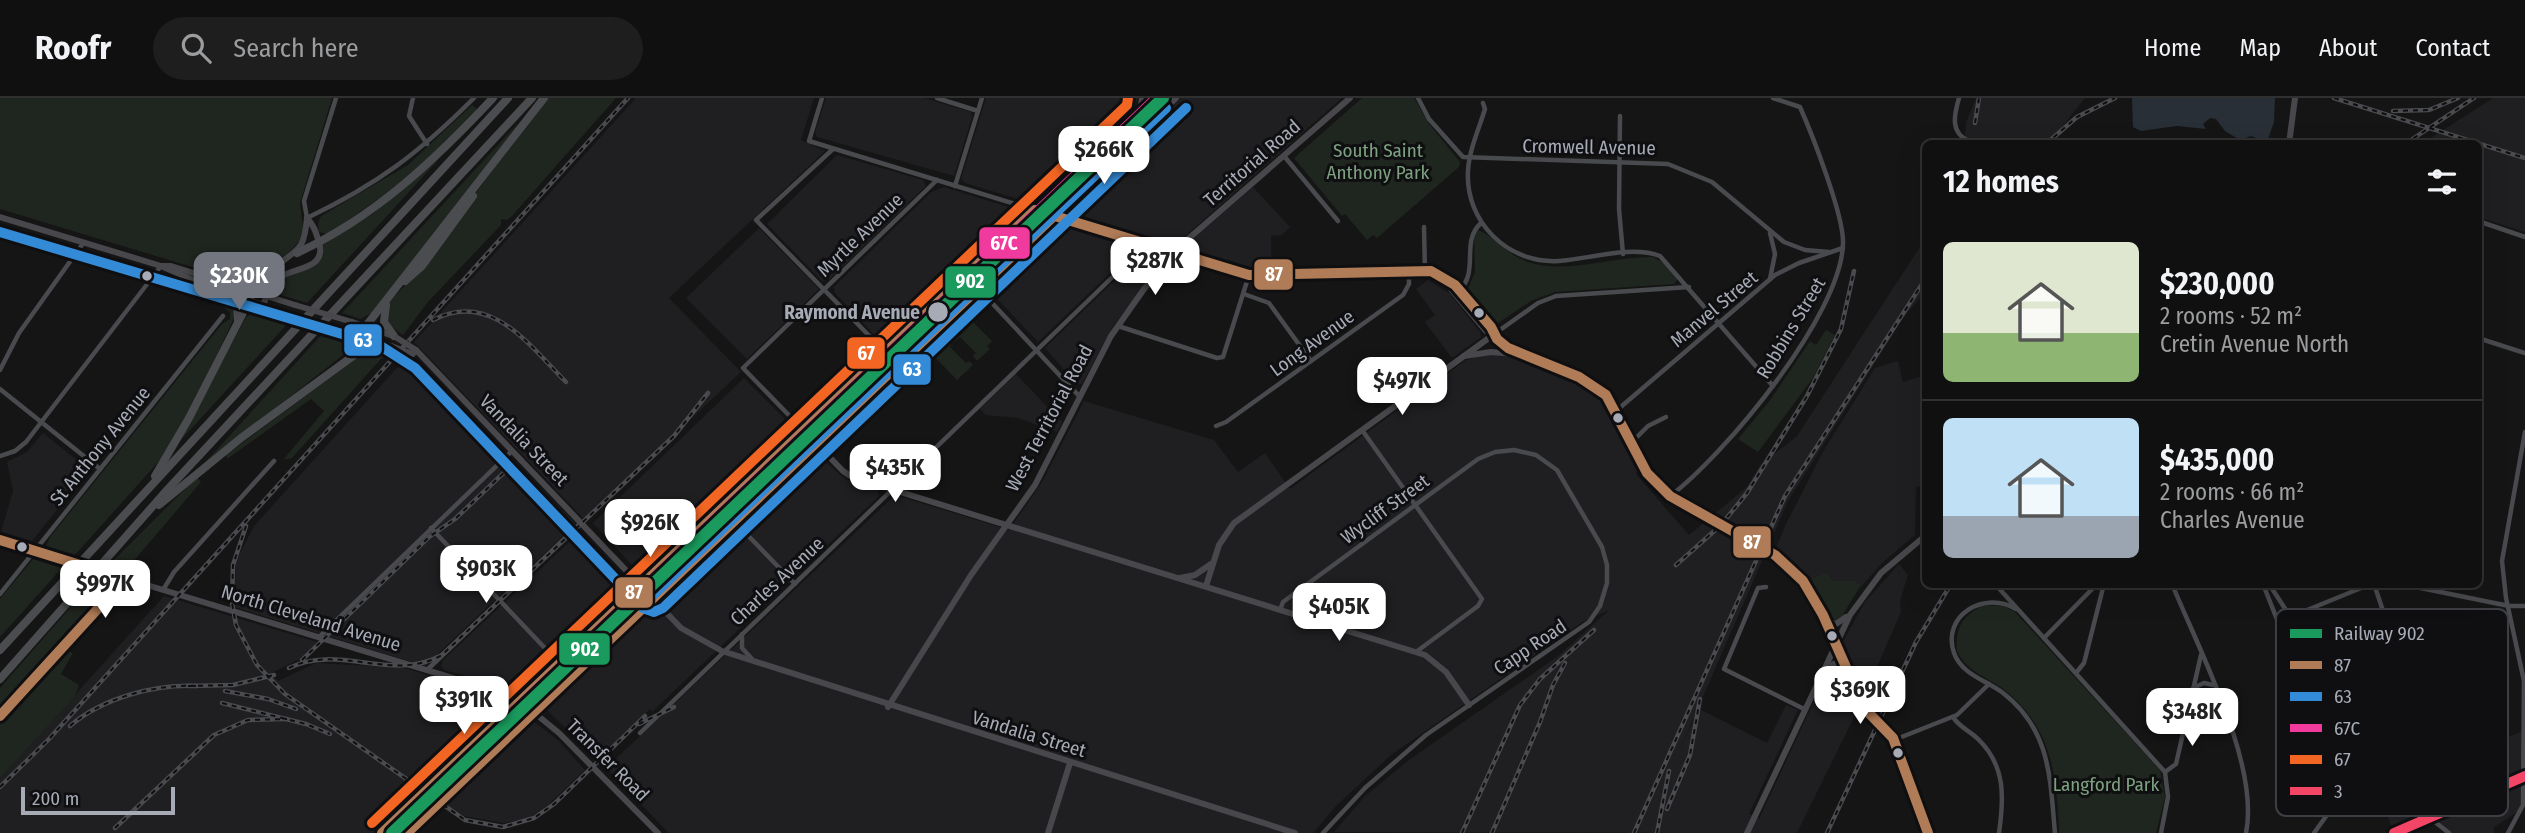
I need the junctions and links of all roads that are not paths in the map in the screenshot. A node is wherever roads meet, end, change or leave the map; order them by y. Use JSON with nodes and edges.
{"nodes":[{"id":1,"x":335,"y":98,"type":"edge"},
{"id":2,"x":413,"y":98,"type":"edge"},
{"id":3,"x":474,"y":98,"type":"edge"},
{"id":4,"x":493,"y":98,"type":"edge"},
{"id":5,"x":508,"y":98,"type":"edge"},
{"id":6,"x":532,"y":98,"type":"edge"},
{"id":7,"x":544,"y":98,"type":"edge"},
{"id":8,"x":822,"y":98,"type":"edge"},
{"id":9,"x":937,"y":98,"type":"edge"},
{"id":10,"x":982,"y":98,"type":"edge"},
{"id":11,"x":1142,"y":98,"type":"edge"},
{"id":12,"x":1157,"y":98,"type":"edge"},
{"id":13,"x":1176,"y":98,"type":"edge"},
{"id":14,"x":1350,"y":98,"type":"edge"},
{"id":15,"x":1418,"y":98,"type":"edge"},
{"id":16,"x":1773,"y":98,"type":"edge"},
{"id":17,"x":1959,"y":98,"type":"edge"},
{"id":18,"x":2295,"y":98,"type":"edge"},
{"id":19,"x":1483,"y":103,"type":"dead end"},
{"id":20,"x":978,"y":111,"type":"junction"},
{"id":21,"x":1140,"y":112,"type":"junction"},
{"id":22,"x":1620,"y":116,"type":"dead end"},
{"id":23,"x":1136,"y":137,"type":"junction"},
{"id":24,"x":1967,"y":140,"type":"edge"},
{"id":25,"x":2290,"y":140,"type":"edge"},
{"id":26,"x":427,"y":145,"type":"junction"},
{"id":27,"x":833,"y":149,"type":"junction"},
{"id":28,"x":1284,"y":156,"type":"junction"},
{"id":29,"x":1469,"y":159,"type":"junction"},
{"id":30,"x":1619,"y":161,"type":"junction"},
{"id":31,"x":937,"y":180,"type":"junction"},
{"id":32,"x":955,"y":186,"type":"junction"},
{"id":33,"x":1035,"y":210,"type":"junction"},
{"id":34,"x":1054,"y":216,"type":"junction"},
{"id":35,"x":0,"y":217,"type":"edge"},
{"id":36,"x":307,"y":218,"type":"junction"},
{"id":37,"x":1338,"y":221,"type":"dead end"},
{"id":38,"x":2482,"y":222,"type":"edge"},
{"id":39,"x":1481,"y":223,"type":"junction"},
{"id":40,"x":1424,"y":227,"type":"dead end"},
{"id":41,"x":1769,"y":229,"type":"junction"},
{"id":42,"x":2525,"y":237,"type":"edge"},
{"id":43,"x":83,"y":242,"type":"junction"},
{"id":44,"x":1141,"y":242,"type":"junction"},
{"id":45,"x":319,"y":243,"type":"junction"},
{"id":46,"x":1843,"y":248,"type":"junction"},
{"id":47,"x":1829,"y":252,"type":"junction"},
{"id":48,"x":297,"y":253,"type":"junction"},
{"id":49,"x":1174,"y":253,"type":"junction"},
{"id":50,"x":1623,"y":254,"type":"junction"},
{"id":51,"x":160,"y":266,"type":"junction"},
{"id":52,"x":1409,"y":271,"type":"junction"},
{"id":53,"x":1425,"y":273,"type":"junction"},
{"id":54,"x":1249,"y":275,"type":"junction"},
{"id":55,"x":1768,"y":282,"type":"junction"},
{"id":56,"x":398,"y":287,"type":"junction"},
{"id":57,"x":1689,"y":287,"type":"junction"},
{"id":58,"x":978,"y":288,"type":"junction"},
{"id":59,"x":824,"y":289,"type":"junction"},
{"id":60,"x":222,"y":291,"type":"junction"},
{"id":61,"x":255,"y":292,"type":"junction"},
{"id":62,"x":1458,"y":292,"type":"junction"},
{"id":63,"x":1244,"y":294,"type":"junction"},
{"id":64,"x":267,"y":296,"type":"junction"},
{"id":65,"x":249,"y":301,"type":"junction"},
{"id":66,"x":263,"y":306,"type":"junction"},
{"id":67,"x":223,"y":316,"type":"dead end"},
{"id":68,"x":238,"y":321,"type":"junction"},
{"id":69,"x":1720,"y":323,"type":"junction"},
{"id":70,"x":366,"y":326,"type":"junction"},
{"id":71,"x":1117,"y":326,"type":"junction"},
{"id":72,"x":361,"y":335,"type":"junction"},
{"id":73,"x":1493,"y":335,"type":"junction"},
{"id":74,"x":395,"y":337,"type":"junction"},
{"id":75,"x":2482,"y":339,"type":"edge"},
{"id":76,"x":375,"y":340,"type":"junction"},
{"id":77,"x":1037,"y":350,"type":"junction"},
{"id":78,"x":415,"y":352,"type":"junction"},
{"id":79,"x":886,"y":353,"type":"junction"},
{"id":80,"x":2525,"y":353,"type":"edge"},
{"id":81,"x":1520,"y":354,"type":"junction"},
{"id":82,"x":1462,"y":356,"type":"junction"},
{"id":83,"x":349,"y":358,"type":"junction"},
{"id":84,"x":1311,"y":361,"type":"junction"},
{"id":85,"x":0,"y":370,"type":"edge"},
{"id":86,"x":1773,"y":386,"type":"junction"},
{"id":87,"x":0,"y":389,"type":"edge"},
{"id":88,"x":1080,"y":397,"type":"junction"},
{"id":89,"x":1616,"y":411,"type":"junction"},
{"id":90,"x":1666,"y":417,"type":"dead end"},
{"id":91,"x":41,"y":422,"type":"junction"},
{"id":92,"x":1216,"y":426,"type":"dead end"},
{"id":93,"x":1362,"y":430,"type":"junction"},
{"id":94,"x":804,"y":431,"type":"junction"},
{"id":95,"x":2525,"y":432,"type":"edge"},
{"id":96,"x":813,"y":441,"type":"junction"},
{"id":97,"x":1630,"y":443,"type":"junction"},
{"id":98,"x":2523,"y":446,"type":"edge"},
{"id":99,"x":512,"y":451,"type":"junction"},
{"id":100,"x":1518,"y":451,"type":"joint"},
{"id":101,"x":0,"y":456,"type":"edge"},
{"id":102,"x":274,"y":461,"type":"dead end"},
{"id":103,"x":100,"y":469,"type":"junction"},
{"id":104,"x":151,"y":485,"type":"junction"},
{"id":105,"x":892,"y":489,"type":"junction"},
{"id":106,"x":1669,"y":497,"type":"junction"},
{"id":107,"x":1416,"y":503,"type":"junction"},
{"id":108,"x":148,"y":512,"type":"junction"},
{"id":109,"x":734,"y":521,"type":"junction"},
{"id":110,"x":582,"y":523,"type":"junction"},
{"id":111,"x":1006,"y":525,"type":"junction"},
{"id":112,"x":431,"y":528,"type":"junction"},
{"id":113,"x":1922,"y":539,"type":"edge"},
{"id":114,"x":0,"y":540,"type":"edge"},
{"id":115,"x":34,"y":550,"type":"junction"},
{"id":116,"x":1214,"y":559,"type":"junction"},
{"id":117,"x":1177,"y":578,"type":"junction"},
{"id":118,"x":125,"y":579,"type":"junction"},
{"id":119,"x":795,"y":584,"type":"junction"},
{"id":120,"x":642,"y":586,"type":"junction"},
{"id":121,"x":1206,"y":586,"type":"junction"},
{"id":122,"x":1766,"y":587,"type":"dead end"},
{"id":123,"x":1998,"y":588,"type":"edge"},
{"id":124,"x":2093,"y":588,"type":"edge"},
{"id":125,"x":2103,"y":588,"type":"edge"},
{"id":126,"x":2174,"y":588,"type":"edge"},
{"id":127,"x":2265,"y":588,"type":"edge"},
{"id":128,"x":2272,"y":588,"type":"edge"},
{"id":129,"x":2362,"y":588,"type":"edge"},
{"id":130,"x":2373,"y":588,"type":"edge"},
{"id":131,"x":2421,"y":588,"type":"edge"},
{"id":132,"x":163,"y":590,"type":"junction"},
{"id":133,"x":0,"y":594,"type":"edge"},
{"id":134,"x":653,"y":598,"type":"junction"},
{"id":135,"x":500,"y":601,"type":"junction"},
{"id":136,"x":2509,"y":606,"type":"junction"},
{"id":137,"x":2525,"y":606,"type":"edge"},
{"id":138,"x":2016,"y":608,"type":"junction"},
{"id":139,"x":2285,"y":609,"type":"edge"},
{"id":140,"x":2310,"y":609,"type":"edge"},
{"id":141,"x":2381,"y":609,"type":"edge"},
{"id":142,"x":1280,"y":610,"type":"junction"},
{"id":143,"x":1850,"y":615,"type":"junction"},
{"id":144,"x":2276,"y":617,"type":"edge"},
{"id":145,"x":1824,"y":618,"type":"junction"},
{"id":146,"x":742,"y":633,"type":"junction"},
{"id":147,"x":319,"y":637,"type":"junction"},
{"id":148,"x":2044,"y":638,"type":"junction"},
{"id":149,"x":1834,"y":644,"type":"junction"},
{"id":150,"x":0,"y":650,"type":"edge"},
{"id":151,"x":722,"y":652,"type":"junction"},
{"id":152,"x":1416,"y":652,"type":"junction"},
{"id":153,"x":2201,"y":655,"type":"junction"},
{"id":154,"x":755,"y":662,"type":"junction"},
{"id":155,"x":560,"y":664,"type":"junction"},
{"id":156,"x":1846,"y":669,"type":"junction"},
{"id":157,"x":427,"y":670,"type":"junction"},
{"id":158,"x":1822,"y":670,"type":"junction"},
{"id":159,"x":2076,"y":673,"type":"junction"},
{"id":160,"x":0,"y":679,"type":"edge"},
{"id":161,"x":1989,"y":684,"type":"junction"},
{"id":162,"x":2213,"y":685,"type":"junction"},
{"id":163,"x":2193,"y":688,"type":"junction"},
{"id":164,"x":520,"y":701,"type":"junction"},
{"id":165,"x":1469,"y":705,"type":"junction"},
{"id":166,"x":888,"y":707,"type":"junction"},
{"id":167,"x":1804,"y":709,"type":"junction"},
{"id":168,"x":534,"y":712,"type":"junction"},
{"id":169,"x":0,"y":716,"type":"edge"},
{"id":170,"x":1953,"y":717,"type":"junction"},
{"id":171,"x":640,"y":733,"type":"dead end"},
{"id":172,"x":1894,"y":740,"type":"junction"},
{"id":173,"x":1070,"y":763,"type":"junction"},
{"id":174,"x":2165,"y":772,"type":"junction"},
{"id":175,"x":2524,"y":776,"type":"edge"},
{"id":176,"x":2508,"y":783,"type":"edge"},
{"id":177,"x":2325,"y":816,"type":"edge"},
{"id":178,"x":2418,"y":816,"type":"edge"},
{"id":179,"x":2434,"y":816,"type":"edge"},
{"id":180,"x":2430,"y":818,"type":"junction"},
{"id":181,"x":2414,"y":825,"type":"junction"},
{"id":182,"x":382,"y":833,"type":"edge"},
{"id":183,"x":407,"y":833,"type":"edge"},
{"id":184,"x":657,"y":833,"type":"edge"},
{"id":185,"x":1048,"y":833,"type":"edge"},
{"id":186,"x":1295,"y":833,"type":"edge"},
{"id":187,"x":1323,"y":833,"type":"edge"},
{"id":188,"x":1746,"y":833,"type":"edge"},
{"id":189,"x":1928,"y":833,"type":"edge"},
{"id":190,"x":1999,"y":833,"type":"edge"},
{"id":191,"x":2055,"y":833,"type":"edge"},
{"id":192,"x":2161,"y":833,"type":"edge"},
{"id":193,"x":2246,"y":833,"type":"edge"},
{"id":194,"x":2314,"y":833,"type":"edge"},
{"id":195,"x":2394,"y":833,"type":"edge"},
{"id":196,"x":2410,"y":833,"type":"edge"},
{"id":197,"x":2449,"y":833,"type":"edge"},
{"id":198,"x":2508,"y":833,"type":"edge"}],
"edges":[{"from":1,"to":36,"type":"street"},
{"from":2,"to":26,"type":"street"},
{"from":3,"to":26,"type":"street"},
{"from":4,"to":45,"type":"highway"},
{"from":5,"to":104,"type":"highway"},
{"from":6,"to":108,"type":"highway"},
{"from":7,"to":56,"type":"highway"},
{"from":8,"to":27,"type":"street"},
{"from":9,"to":20,"type":"street"},
{"from":10,"to":20,"type":"street"},
{"from":11,"to":21,"type":"street"},
{"from":12,"to":21,"type":"street"},
{"from":13,"to":23,"type":"street"},
{"from":14,"to":28,"type":"street","name":"Territorial Road"},
{"from":15,"to":29,"type":"street"},
{"from":16,"to":46,"type":"street","name":"Robbins Street"},
{"from":17,"to":24,"type":"street"},
{"from":18,"to":25,"type":"street"},
{"from":19,"to":29,"type":"street"},
{"from":20,"to":32,"type":"street"},
{"from":21,"to":23,"type":"street"},
{"from":21,"to":33,"type":"street"},
{"from":22,"to":30,"type":"street"},
{"from":23,"to":34,"type":"street"},
{"from":26,"to":36,"type":"street"},
{"from":27,"to":31,"type":"street"},
{"from":27,"to":59,"type":"street"},
{"from":28,"to":37,"type":"street"},
{"from":28,"to":49,"type":"street","name":"Territorial Road"},
{"from":29,"to":30,"type":"street","name":"Cromwell Avenue"},
{"from":29,"to":39,"type":"street"},
{"from":30,"to":41,"type":"street","name":"Cromwell Avenue"},
{"from":30,"to":50,"type":"street"},
{"from":31,"to":32,"type":"street"},
{"from":31,"to":59,"type":"street","name":"Myrtle Avenue"},
{"from":32,"to":33,"type":"street"},
{"from":33,"to":34,"type":"street"},
{"from":33,"to":79,"type":"street"},
{"from":34,"to":44,"type":"street"},
{"from":34,"to":58,"type":"street"},
{"from":35,"to":43,"type":"street"},
{"from":36,"to":45,"type":"street"},
{"from":36,"to":48,"type":"street"},
{"from":38,"to":42,"type":"street"},
{"from":39,"to":50,"type":"street"},
{"from":39,"to":62,"type":"street"},
{"from":40,"to":53,"type":"street"},
{"from":41,"to":47,"type":"street","name":"Cromwell Avenue"},
{"from":41,"to":55,"type":"street"},
{"from":43,"to":51,"type":"street"},
{"from":43,"to":85,"type":"street"},
{"from":44,"to":49,"type":"street"},
{"from":44,"to":77,"type":"street","name":"Charles Avenue"},
{"from":45,"to":48,"type":"highway"},
{"from":45,"to":64,"type":"street"},
{"from":46,"to":47,"type":"street","name":"Manvel Street"},
{"from":46,"to":86,"type":"street","name":"Robbins Street"},
{"from":47,"to":55,"type":"street","name":"Manvel Street"},
{"from":48,"to":61,"type":"street"},
{"from":49,"to":54,"type":"street"},
{"from":49,"to":71,"type":"street","name":"West Territorial Road"},
{"from":50,"to":57,"type":"street"},
{"from":51,"to":60,"type":"street","name":"Vandalia Street"},
{"from":51,"to":61,"type":"street","name":"Vandalia Street"},
{"from":51,"to":91,"type":"street"},
{"from":52,"to":53,"type":"street"},
{"from":52,"to":54,"type":"street"},
{"from":52,"to":84,"type":"street","name":"Long Avenue"},
{"from":53,"to":62,"type":"street"},
{"from":54,"to":63,"type":"street"},
{"from":55,"to":69,"type":"street","name":"Manvel Street"},
{"from":56,"to":70,"type":"highway"},
{"from":56,"to":74,"type":"highway"},
{"from":57,"to":69,"type":"street"},
{"from":57,"to":73,"type":"street"},
{"from":58,"to":77,"type":"street"},
{"from":58,"to":96,"type":"street"},
{"from":59,"to":79,"type":"street"},
{"from":59,"to":94,"type":"street","name":"Myrtle Avenue"},
{"from":60,"to":65,"type":"street","name":"Vandalia Street"},
{"from":60,"to":68,"type":"highway"},
{"from":61,"to":64,"type":"street","name":"Vandalia Street"},
{"from":61,"to":65,"type":"street"},
{"from":62,"to":73,"type":"street"},
{"from":63,"to":71,"type":"street"},
{"from":63,"to":84,"type":"street"},
{"from":64,"to":66,"type":"street"},
{"from":64,"to":70,"type":"street","name":"Vandalia Street","bridge":true},
{"from":65,"to":66,"type":"street","name":"Vandalia Street"},
{"from":65,"to":68,"type":"highway"},
{"from":66,"to":72,"type":"street","name":"Vandalia Street","bridge":true},
{"from":67,"to":103,"type":"street","name":"St Anthony Avenue"},
{"from":68,"to":104,"type":"highway"},
{"from":69,"to":86,"type":"street"},
{"from":69,"to":89,"type":"street","name":"Manvel Street"},
{"from":70,"to":72,"type":"highway"},
{"from":70,"to":74,"type":"street","name":"Vandalia Street"},
{"from":71,"to":88,"type":"street","name":"West Territorial Road"},
{"from":72,"to":76,"type":"street","name":"Vandalia Street"},
{"from":72,"to":83,"type":"highway"},
{"from":73,"to":81,"type":"street"},
{"from":73,"to":82,"type":"street"},
{"from":74,"to":78,"type":"street","name":"Vandalia Street","bridge":true},
{"from":75,"to":80,"type":"street"},
{"from":76,"to":78,"type":"street","name":"Vandalia Street","bridge":true},
{"from":76,"to":83,"type":"highway"},
{"from":77,"to":88,"type":"street"},
{"from":77,"to":105,"type":"street","name":"Charles Avenue"},
{"from":78,"to":99,"type":"street","name":"Vandalia Street"},
{"from":79,"to":94,"type":"street"},
{"from":81,"to":82,"type":"street"},
{"from":81,"to":89,"type":"street"},
{"from":82,"to":93,"type":"street"},
{"from":83,"to":108,"type":"highway"},
{"from":84,"to":92,"type":"street","name":"Long Avenue"},
{"from":86,"to":106,"type":"street","name":"Robbins Street"},
{"from":87,"to":91,"type":"street"},
{"from":88,"to":111,"type":"street","name":"West Territorial Road"},
{"from":89,"to":97,"type":"street"},
{"from":90,"to":97,"type":"street"},
{"from":91,"to":101,"type":"street"},
{"from":91,"to":103,"type":"street"},
{"from":93,"to":107,"type":"street"},
{"from":93,"to":116,"type":"street"},
{"from":94,"to":96,"type":"street"},
{"from":94,"to":120,"type":"street"},
{"from":95,"to":98,"type":"street"},
{"from":96,"to":105,"type":"street"},
{"from":96,"to":109,"type":"street"},
{"from":97,"to":106,"type":"street"},
{"from":98,"to":136,"type":"street"},
{"from":99,"to":110,"type":"street","name":"Vandalia Street"},
{"from":99,"to":112,"type":"street"},
{"from":100,"to":107,"type":"street","name":"Wycliff Street"},
{"from":100,"to":165,"type":"street","name":"Capp Road"},
{"from":102,"to":132,"type":"street"},
{"from":103,"to":115,"type":"street","name":"St Anthony Avenue"},
{"from":104,"to":150,"type":"highway"},
{"from":105,"to":111,"type":"street"},
{"from":105,"to":119,"type":"street","name":"Charles Avenue"},
{"from":106,"to":145,"type":"street","bridge":true},
{"from":107,"to":142,"type":"street","name":"Wycliff Street"},
{"from":107,"to":152,"type":"street"},
{"from":108,"to":160,"type":"highway"},
{"from":109,"to":119,"type":"street"},
{"from":109,"to":134,"type":"street"},
{"from":110,"to":120,"type":"street","name":"Vandalia Street"},
{"from":110,"to":135,"type":"street"},
{"from":111,"to":117,"type":"street"},
{"from":111,"to":166,"type":"street","name":"West Territorial Road"},
{"from":112,"to":135,"type":"street"},
{"from":112,"to":147,"type":"street"},
{"from":113,"to":143,"type":"street"},
{"from":114,"to":115,"type":"street","name":"North Cleveland Avenue"},
{"from":115,"to":118,"type":"street","name":"North Cleveland Avenue","bridge":true},
{"from":115,"to":133,"type":"street","name":"St Anthony Avenue"},
{"from":116,"to":117,"type":"street"},
{"from":116,"to":121,"type":"street"},
{"from":117,"to":121,"type":"street"},
{"from":118,"to":132,"type":"street","name":"North Cleveland Avenue"},
{"from":118,"to":169,"type":"street"},
{"from":119,"to":146,"type":"street","name":"Charles Avenue"},
{"from":120,"to":134,"type":"street","name":"Vandalia Street"},
{"from":120,"to":155,"type":"street"},
{"from":121,"to":142,"type":"street"},
{"from":122,"to":167,"type":"street"},
{"from":123,"to":138,"type":"street"},
{"from":124,"to":148,"type":"street"},
{"from":125,"to":159,"type":"street"},
{"from":126,"to":153,"type":"street"},
{"from":127,"to":144,"type":"street"},
{"from":128,"to":139,"type":"street"},
{"from":129,"to":140,"type":"street"},
{"from":130,"to":141,"type":"street"},
{"from":131,"to":136,"type":"street"},
{"from":132,"to":147,"type":"street","name":"North Cleveland Avenue"},
{"from":134,"to":151,"type":"street","name":"Vandalia Street"},
{"from":134,"to":168,"type":"street"},
{"from":135,"to":155,"type":"street"},
{"from":135,"to":157,"type":"street"},
{"from":136,"to":137,"type":"street"},
{"from":136,"to":175,"type":"street"},
{"from":138,"to":148,"type":"street"},
{"from":138,"to":161,"type":"street"},
{"from":142,"to":152,"type":"street"},
{"from":143,"to":145,"type":"street"},
{"from":143,"to":149,"type":"street"},
{"from":145,"to":149,"type":"street"},
{"from":146,"to":151,"type":"street","name":"Charles Avenue"},
{"from":146,"to":154,"type":"street"},
{"from":147,"to":157,"type":"street","name":"North Cleveland Avenue"},
{"from":148,"to":159,"type":"street"},
{"from":149,"to":156,"type":"street"},
{"from":149,"to":158,"type":"street"},
{"from":151,"to":154,"type":"street","name":"Vandalia Street"},
{"from":151,"to":171,"type":"street","name":"Charles Avenue"},
{"from":152,"to":165,"type":"street"},
{"from":153,"to":162,"type":"street"},
{"from":153,"to":163,"type":"street"},
{"from":154,"to":166,"type":"street","name":"Vandalia Street"},
{"from":155,"to":164,"type":"street"},
{"from":156,"to":158,"type":"street"},
{"from":156,"to":172,"type":"street"},
{"from":157,"to":164,"type":"street","name":"North Cleveland Avenue"},
{"from":158,"to":167,"type":"street"},
{"from":159,"to":174,"type":"street"},
{"from":161,"to":170,"type":"street"},
{"from":161,"to":191,"type":"street"},
{"from":162,"to":163,"type":"street"},
{"from":162,"to":193,"type":"street"},
{"from":163,"to":174,"type":"street"},
{"from":164,"to":168,"type":"street","name":"North Cleveland Avenue"},
{"from":164,"to":182,"type":"street"},
{"from":165,"to":187,"type":"street","name":"Capp Road"},
{"from":166,"to":173,"type":"street","name":"Vandalia Street"},
{"from":167,"to":188,"type":"street"},
{"from":168,"to":183,"type":"street"},
{"from":168,"to":184,"type":"street","name":"Transfer Road"},
{"from":170,"to":172,"type":"street"},
{"from":170,"to":190,"type":"street"},
{"from":172,"to":189,"type":"street"},
{"from":173,"to":185,"type":"street"},
{"from":173,"to":186,"type":"street","name":"Vandalia Street"},
{"from":174,"to":192,"type":"street"},
{"from":175,"to":176,"type":"street"},
{"from":175,"to":198,"type":"street"},
{"from":177,"to":194,"type":"street"},
{"from":178,"to":181,"type":"street"},
{"from":179,"to":180,"type":"street"},
{"from":180,"to":181,"type":"street"},
{"from":180,"to":197,"type":"street"},
{"from":181,"to":195,"type":"street"},
{"from":181,"to":196,"type":"street"}]}
